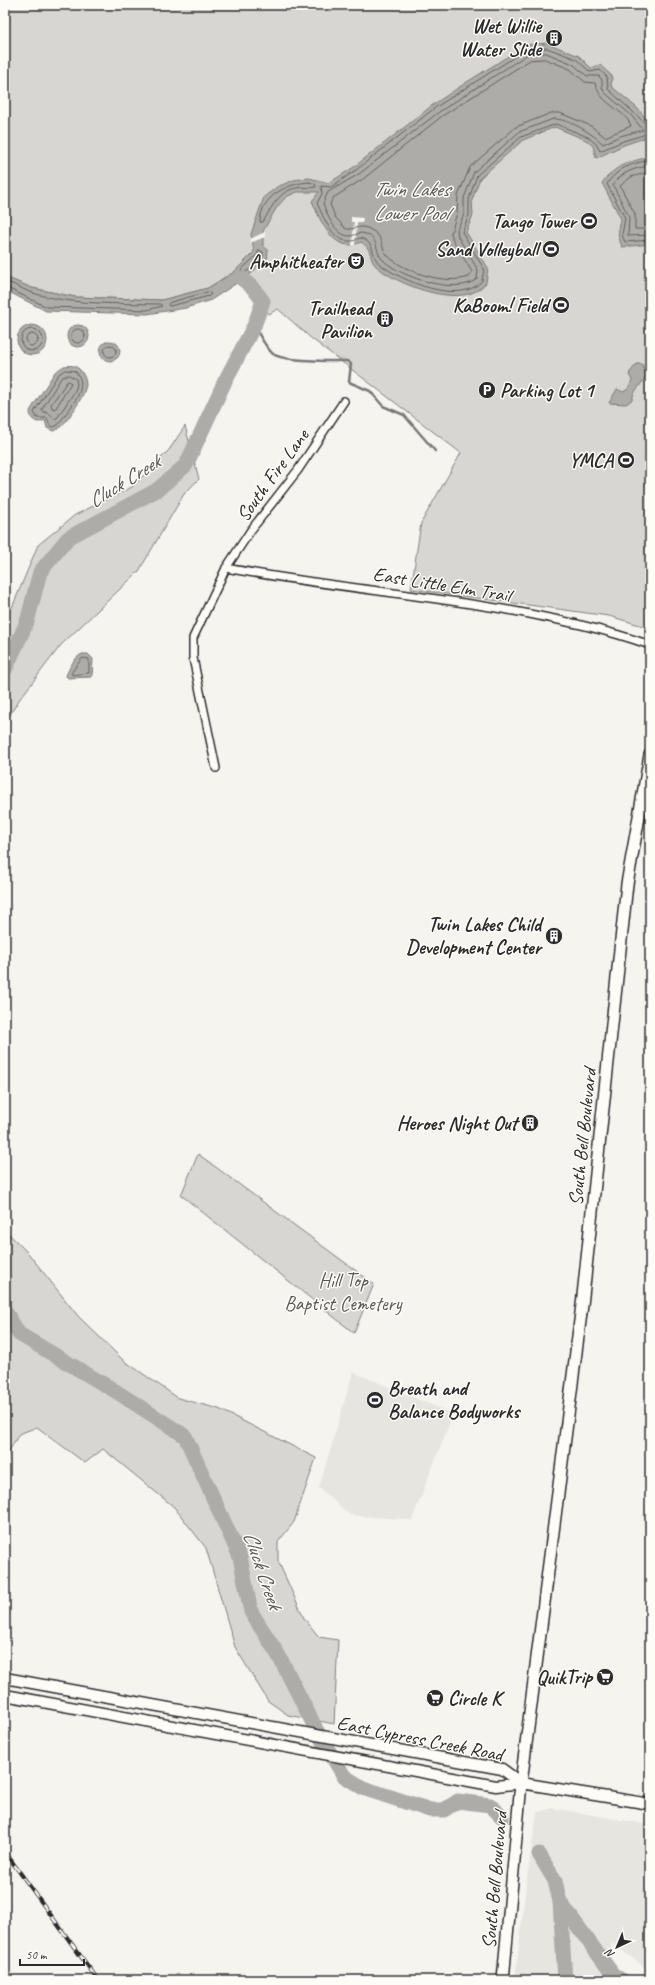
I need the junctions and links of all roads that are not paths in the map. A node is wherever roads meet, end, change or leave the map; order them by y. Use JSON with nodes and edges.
{"nodes":[{"id":1,"x":344,"y":401,"type":"dead end"},
{"id":2,"x":226,"y":568,"type":"junction"},
{"id":3,"x":650,"y":645,"type":"edge"},
{"id":4,"x":650,"y":755,"type":"edge"},
{"id":5,"x":216,"y":768,"type":"dead end"},
{"id":6,"x":5,"y":1678,"type":"edge"},
{"id":7,"x":5,"y":1695,"type":"edge"},
{"id":8,"x":193,"y":1714,"type":"junction"},
{"id":9,"x":187,"y":1729,"type":"junction"},
{"id":10,"x":521,"y":1783,"type":"junction"},
{"id":11,"x":650,"y":1804,"type":"edge"},
{"id":12,"x":503,"y":1980,"type":"edge"}],
"edges":[{"from":1,"to":2,"type":"street","name":"South Fire Lane"},
{"from":2,"to":3,"type":"street","name":"East Little Elm Trail"},
{"from":2,"to":5,"type":"street","name":"South Fire Lane"},
{"from":4,"to":10,"type":"main road","name":"South Bell Boulevard"},
{"from":6,"to":8,"type":"main road","name":"East Cypress Creek Road"},
{"from":7,"to":9,"type":"main road","name":"East Cypress Creek Road"},
{"from":8,"to":9,"type":"main road"},
{"from":8,"to":10,"type":"main road","name":"East Cypress Creek Road"},
{"from":9,"to":10,"type":"main road","name":"East Cypress Creek Road"},
{"from":10,"to":11,"type":"main road"},
{"from":10,"to":12,"type":"main road","name":"South Bell Boulevard"}]}
